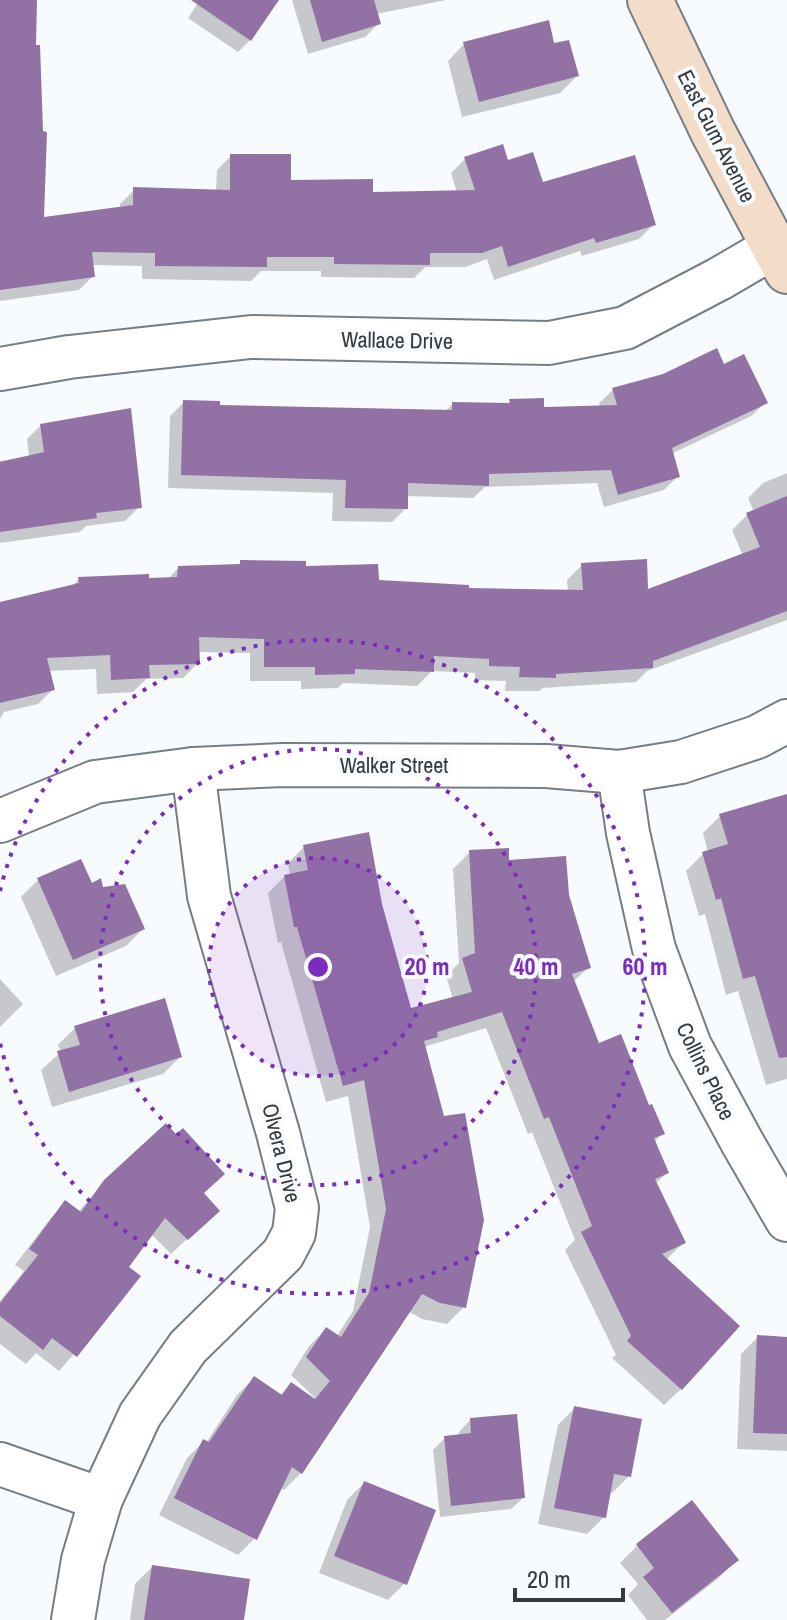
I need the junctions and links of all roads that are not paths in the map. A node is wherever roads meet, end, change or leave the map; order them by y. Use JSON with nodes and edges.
{"nodes":[{"id":1,"x":650,"y":0,"type":"edge"},
{"id":2,"x":780,"y":259,"type":"edge"},
{"id":3,"x":0,"y":369,"type":"edge"},
{"id":4,"x":787,"y":721,"type":"edge"},
{"id":5,"x":193,"y":769,"type":"junction"},
{"id":6,"x":619,"y":772,"type":"junction"},
{"id":7,"x":0,"y":821,"type":"edge"},
{"id":8,"x":787,"y":1220,"type":"edge"},
{"id":9,"x":0,"y":1464,"type":"edge"},
{"id":10,"x":101,"y":1499,"type":"junction"},
{"id":11,"x":73,"y":1620,"type":"edge"}],
"edges":[{"from":1,"to":2,"type":"street","name":"East Gum Avenue"},
{"from":2,"to":3,"type":"street","name":"Wallace Drive"},
{"from":4,"to":6,"type":"street","name":"Walker Street"},
{"from":5,"to":6,"type":"street","name":"Walker Street"},
{"from":5,"to":7,"type":"street","name":"Walker Street"},
{"from":5,"to":10,"type":"street","name":"Olvera Drive"},
{"from":6,"to":8,"type":"street","name":"Collins Place"},
{"from":9,"to":10,"type":"street"},
{"from":10,"to":11,"type":"street","name":"Olvera Drive"}]}
